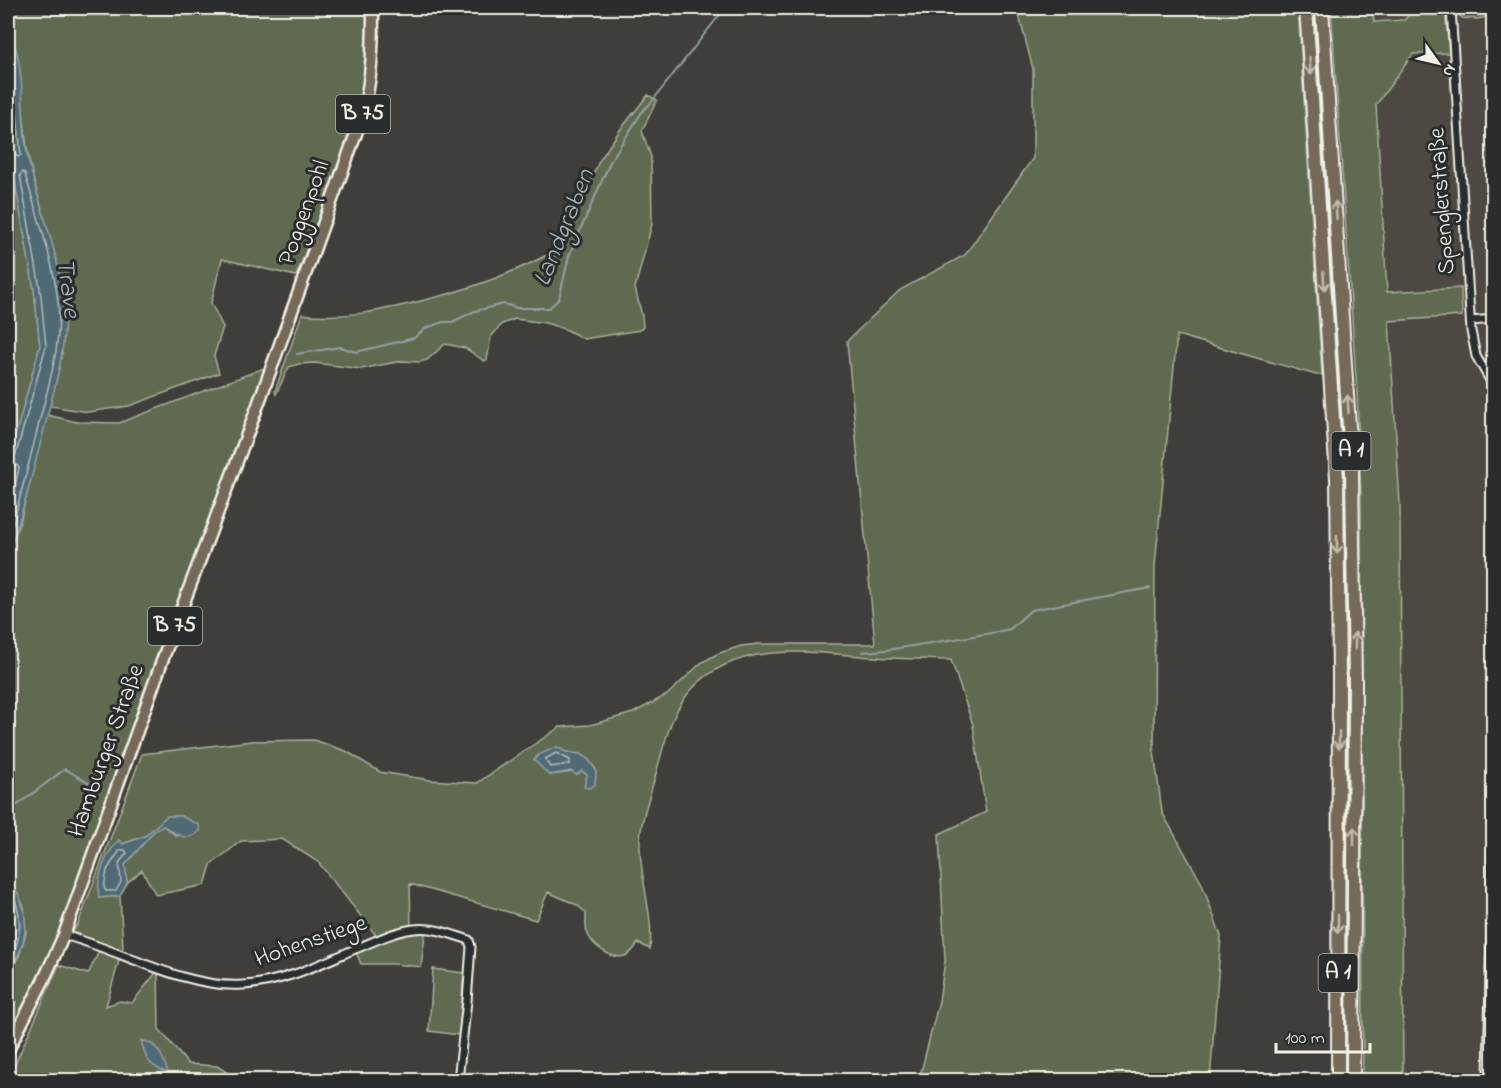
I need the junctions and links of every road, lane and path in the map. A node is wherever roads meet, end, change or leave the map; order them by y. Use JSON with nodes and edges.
{"nodes":[{"id":1,"x":373,"y":8,"type":"edge"},
{"id":2,"x":1306,"y":8,"type":"edge"},
{"id":3,"x":1322,"y":8,"type":"edge"},
{"id":4,"x":1450,"y":8,"type":"edge"},
{"id":5,"x":1494,"y":319,"type":"edge"},
{"id":6,"x":1471,"y":321,"type":"junction"},
{"id":7,"x":274,"y":360,"type":"joint"},
{"id":8,"x":1494,"y":387,"type":"edge"},
{"id":9,"x":1494,"y":771,"type":"edge"},
{"id":10,"x":64,"y":935,"type":"junction"},
{"id":11,"x":1353,"y":1005,"type":"junction"},
{"id":12,"x":8,"y":1050,"type":"edge"},
{"id":13,"x":458,"y":1080,"type":"edge"},
{"id":14,"x":1338,"y":1080,"type":"edge"},
{"id":15,"x":1353,"y":1080,"type":"edge"},
{"id":16,"x":1360,"y":1080,"type":"edge"},
{"id":17,"x":1488,"y":1080,"type":"edge"}],
"edges":[{"from":1,"to":7,"type":"main road","name":"Poggenpohl","number":"B 75"},
{"from":2,"to":14,"type":"highway","number":"A 1","one_way":true},
{"from":11,"to":3,"type":"highway","number":"A 1","one_way":true},
{"from":4,"to":6,"type":"street","name":"Spenglerstraße"},
{"from":5,"to":6,"type":"street"},
{"from":6,"to":8,"type":"street","name":"Spenglerstraße"},
{"from":7,"to":10,"type":"main road","name":"Hamburger Straße","number":"B 75"},
{"from":9,"to":17,"type":"street"},
{"from":10,"to":12,"type":"main road","name":"Hamburger Straße","number":"B 75"},
{"from":10,"to":13,"type":"street","name":"Hohenstiege"},
{"from":11,"to":15,"type":"highway","number":"A 1"},
{"from":11,"to":16,"type":"highway"}]}
